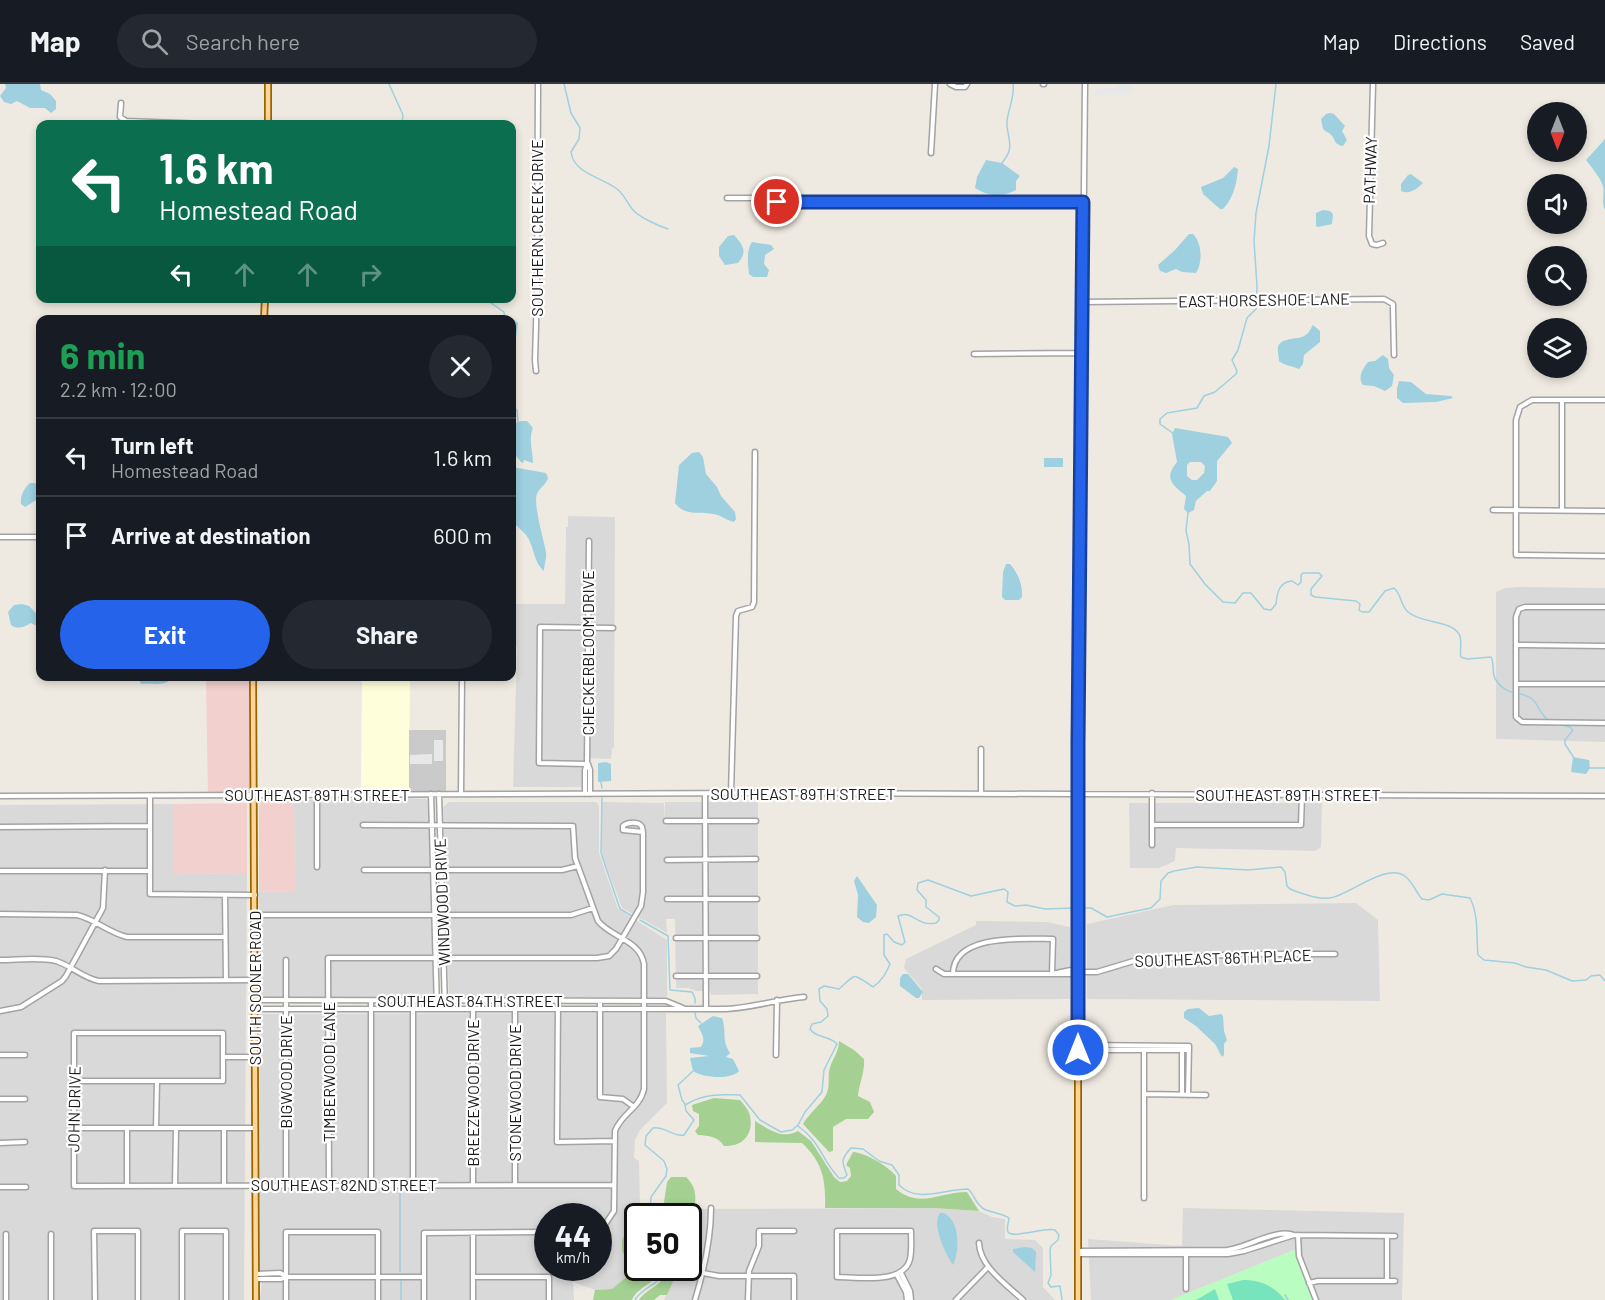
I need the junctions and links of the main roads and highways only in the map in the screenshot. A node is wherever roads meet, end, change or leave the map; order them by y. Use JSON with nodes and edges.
{"nodes":[{"id":1,"x":268,"y":84,"type":"edge"},
{"id":2,"x":268,"y":120,"type":"edge"},
{"id":3,"x":253,"y":681,"type":"edge"},
{"id":4,"x":1078,"y":794,"type":"road end"},
{"id":5,"x":256,"y":1300,"type":"edge"},
{"id":6,"x":1078,"y":1300,"type":"edge"}],
"edges":[{"from":1,"to":2,"type":"main road"},
{"from":3,"to":5,"type":"main road","name":"SOUTH SOONER ROAD"},
{"from":4,"to":6,"type":"main road"}]}
